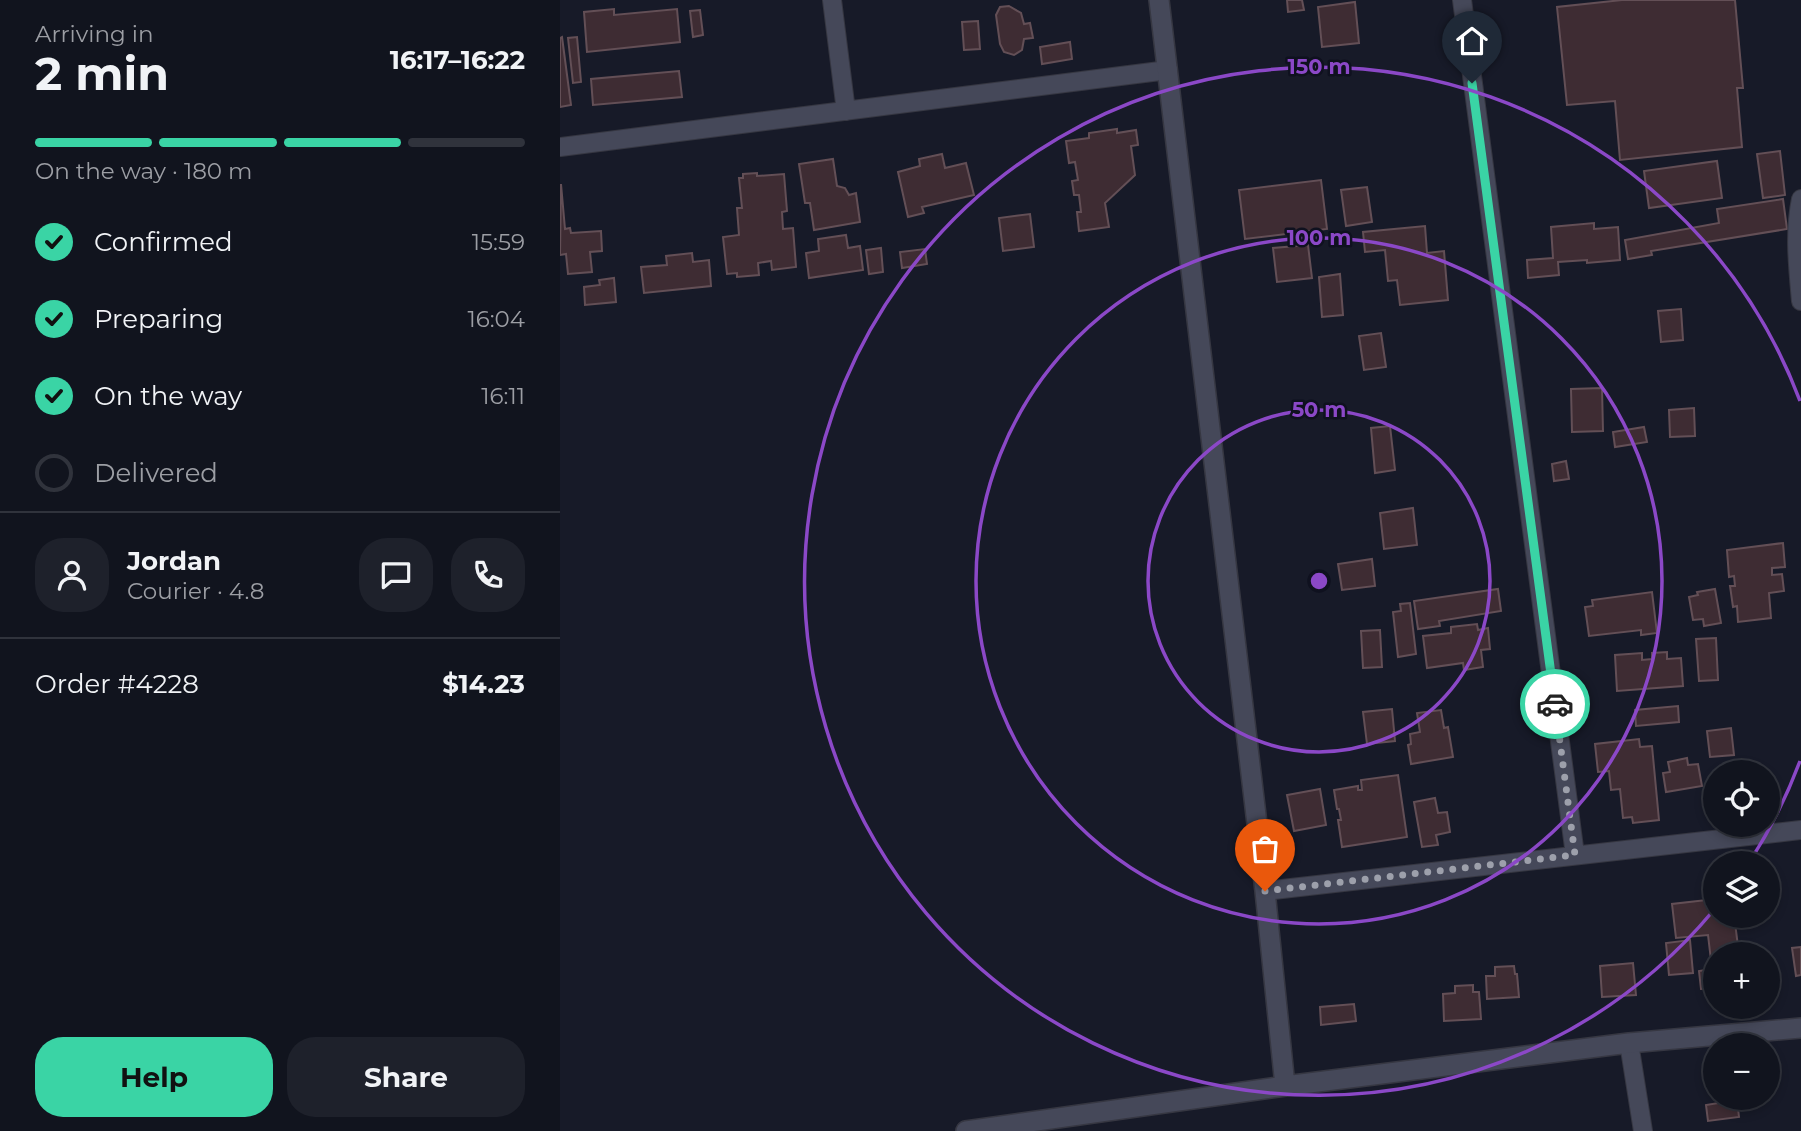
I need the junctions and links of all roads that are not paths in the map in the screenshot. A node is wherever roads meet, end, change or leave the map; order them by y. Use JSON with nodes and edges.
{"nodes":[{"id":1,"x":832,"y":0,"type":"edge"},
{"id":2,"x":1159,"y":0,"type":"edge"},
{"id":3,"x":1462,"y":0,"type":"edge"},
{"id":4,"x":1168,"y":71,"type":"junction"},
{"id":5,"x":845,"y":111,"type":"junction"},
{"id":6,"x":560,"y":147,"type":"edge"},
{"id":7,"x":1801,"y":199,"type":"edge"},
{"id":8,"x":1801,"y":301,"type":"edge"},
{"id":9,"x":1801,"y":830,"type":"edge"},
{"id":10,"x":1575,"y":855,"type":"junction"},
{"id":11,"x":1265,"y":891,"type":"junction"},
{"id":12,"x":1801,"y":1028,"type":"edge"},
{"id":13,"x":1629,"y":1043,"type":"junction"},
{"id":14,"x":1285,"y":1086,"type":"junction"},
{"id":15,"x":966,"y":1131,"type":"edge"},
{"id":16,"x":1643,"y":1131,"type":"edge"}],
"edges":[{"from":1,"to":5,"type":"street"},
{"from":2,"to":4,"type":"street"},
{"from":3,"to":10,"type":"street"},
{"from":4,"to":5,"type":"street"},
{"from":4,"to":11,"type":"street"},
{"from":5,"to":6,"type":"street"},
{"from":7,"to":8,"type":"street"},
{"from":9,"to":10,"type":"street"},
{"from":10,"to":11,"type":"street"},
{"from":11,"to":14,"type":"street"},
{"from":12,"to":13,"type":"street"},
{"from":13,"to":14,"type":"street"},
{"from":13,"to":16,"type":"street"},
{"from":14,"to":15,"type":"street"}]}
